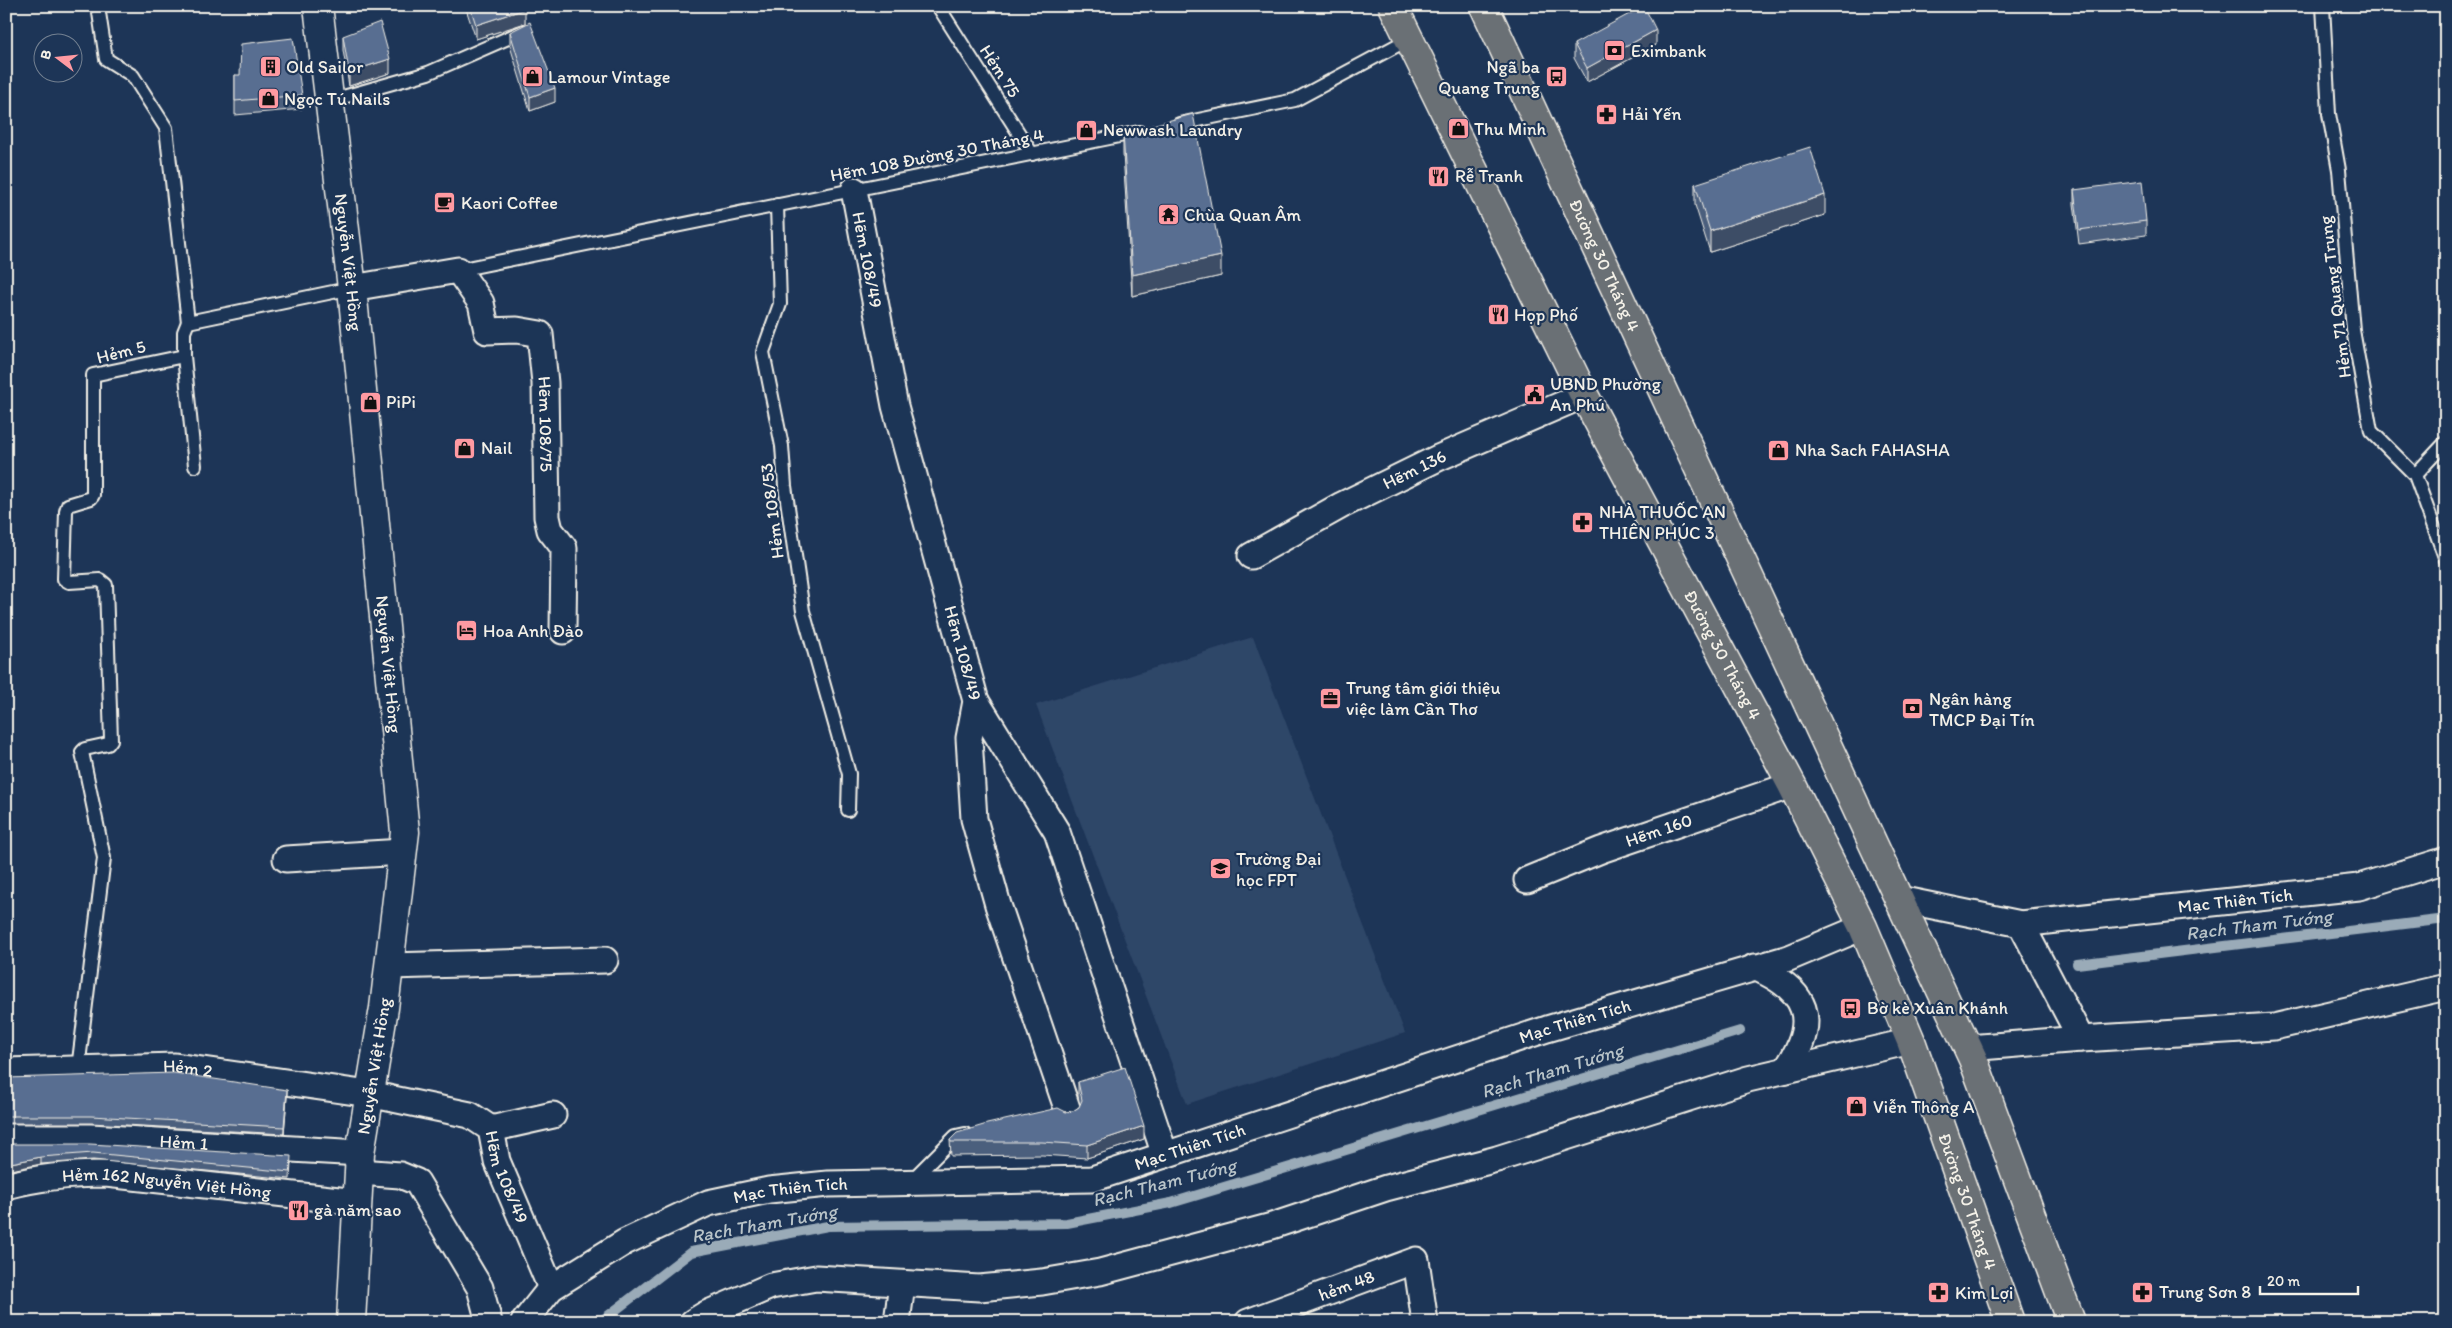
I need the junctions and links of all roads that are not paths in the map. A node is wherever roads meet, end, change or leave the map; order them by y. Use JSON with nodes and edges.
{"nodes":[{"id":1,"x":98,"y":6,"type":"edge"},
{"id":2,"x":318,"y":6,"type":"edge"},
{"id":3,"x":938,"y":6,"type":"edge"},
{"id":4,"x":1393,"y":6,"type":"edge"},
{"id":5,"x":1484,"y":6,"type":"edge"},
{"id":6,"x":2323,"y":6,"type":"edge"},
{"id":7,"x":524,"y":32,"type":"edge"},
{"id":8,"x":1409,"y":39,"type":"junction"},
{"id":9,"x":329,"y":101,"type":"junction"},
{"id":10,"x":1032,"y":154,"type":"junction"},
{"id":11,"x":854,"y":190,"type":"junction"},
{"id":12,"x":776,"y":205,"type":"junction"},
{"id":13,"x":458,"y":270,"type":"junction"},
{"id":14,"x":352,"y":288,"type":"junction"},
{"id":15,"x":188,"y":322,"type":"junction"},
{"id":16,"x":184,"y":356,"type":"junction"},
{"id":17,"x":1584,"y":395,"type":"junction"},
{"id":18,"x":2446,"y":442,"type":"edge"},
{"id":19,"x":195,"y":466,"type":"dead end"},
{"id":20,"x":2415,"y":475,"type":"junction"},
{"id":21,"x":1250,"y":556,"type":"dead end"},
{"id":22,"x":2446,"y":560,"type":"edge"},
{"id":23,"x":563,"y":631,"type":"dead end"},
{"id":24,"x":976,"y":701,"type":"junction"},
{"id":25,"x":1792,"y":785,"type":"junction"},
{"id":26,"x":848,"y":810,"type":"dead end"},
{"id":27,"x":403,"y":852,"type":"junction"},
{"id":28,"x":286,"y":859,"type":"dead end"},
{"id":29,"x":2446,"y":860,"type":"edge"},
{"id":30,"x":1528,"y":880,"type":"dead end"},
{"id":31,"x":1899,"y":899,"type":"junction"},
{"id":32,"x":2021,"y":924,"type":"junction"},
{"id":33,"x":1863,"y":927,"type":"junction"},
{"id":34,"x":605,"y":960,"type":"dead end"},
{"id":35,"x":390,"y":966,"type":"junction"},
{"id":36,"x":1754,"y":967,"type":"junction"},
{"id":37,"x":2446,"y":987,"type":"edge"},
{"id":38,"x":2081,"y":1038,"type":"junction"},
{"id":39,"x":1911,"y":1041,"type":"junction"},
{"id":40,"x":1968,"y":1048,"type":"junction"},
{"id":41,"x":78,"y":1070,"type":"junction"},
{"id":42,"x":1786,"y":1070,"type":"junction"},
{"id":43,"x":6,"y":1071,"type":"edge"},
{"id":44,"x":369,"y":1094,"type":"junction"},
{"id":45,"x":1063,"y":1112,"type":"edge"},
{"id":46,"x":553,"y":1115,"type":"dead end"},
{"id":47,"x":492,"y":1129,"type":"junction"},
{"id":48,"x":974,"y":1132,"type":"edge"},
{"id":49,"x":6,"y":1137,"type":"edge"},
{"id":50,"x":1165,"y":1155,"type":"junction"},
{"id":51,"x":360,"y":1162,"type":"junction"},
{"id":52,"x":909,"y":1183,"type":"junction"},
{"id":53,"x":6,"y":1186,"type":"edge"},
{"id":54,"x":357,"y":1202,"type":"junction"},
{"id":55,"x":902,"y":1284,"type":"junction"},
{"id":56,"x":551,"y":1288,"type":"junction"},
{"id":57,"x":351,"y":1322,"type":"edge"},
{"id":58,"x":489,"y":1322,"type":"edge"},
{"id":59,"x":524,"y":1322,"type":"edge"},
{"id":60,"x":693,"y":1322,"type":"edge"},
{"id":61,"x":897,"y":1322,"type":"edge"},
{"id":62,"x":1248,"y":1322,"type":"edge"},
{"id":63,"x":1425,"y":1322,"type":"edge"},
{"id":64,"x":2010,"y":1322,"type":"edge"},
{"id":65,"x":2071,"y":1322,"type":"edge"}],
"edges":[{"from":1,"to":15,"type":"lane"},
{"from":2,"to":9,"type":"street","name":"Nguyễn Việt Hồng"},
{"from":3,"to":10,"type":"lane","name":"Hẻm 75"},
{"from":4,"to":8,"type":"main road","name":"Đường 30 Tháng 4"},
{"from":5,"to":31,"type":"main road","name":"Đường 30 Tháng 4"},
{"from":6,"to":20,"type":"lane","name":"Hẻm 71 Quang Trung"},
{"from":7,"to":9,"type":"lane"},
{"from":8,"to":10,"type":"lane","name":"Hẽm 108 Đường 30 Tháng 4"},
{"from":8,"to":17,"type":"main road","name":"Đường 30 Tháng 4"},
{"from":9,"to":14,"type":"street","name":"Nguyễn Việt Hồng"},
{"from":10,"to":11,"type":"lane","name":"Hẽm 108 Đường 30 Tháng 4"},
{"from":11,"to":12,"type":"lane","name":"Hẽm 108 Đường 30 Tháng 4"},
{"from":11,"to":24,"type":"street","name":"Hẽm 108/49"},
{"from":12,"to":13,"type":"lane","name":"Hẽm 108 Đường 30 Tháng 4"},
{"from":12,"to":26,"type":"lane","name":"Hẻm 108/53"},
{"from":13,"to":14,"type":"street"},
{"from":13,"to":23,"type":"street","name":"Hẽm 108/75"},
{"from":14,"to":15,"type":"lane"},
{"from":14,"to":27,"type":"street","name":"Nguyễn Việt Hồng"},
{"from":15,"to":16,"type":"lane"},
{"from":16,"to":19,"type":"lane"},
{"from":16,"to":41,"type":"lane","name":"Hẻm 5"},
{"from":17,"to":21,"type":"street","name":"Hẽm 136"},
{"from":17,"to":25,"type":"main road","name":"Đường 30 Tháng 4"},
{"from":18,"to":20,"type":"lane"},
{"from":20,"to":22,"type":"lane","name":"Hẻm 71 Quang Trung"},
{"from":24,"to":45,"type":"street","name":"Hẽm 108/49"},
{"from":24,"to":50,"type":"street"},
{"from":25,"to":30,"type":"street","name":"Hẽm 160"},
{"from":25,"to":33,"type":"main road","name":"Đường 30 Tháng 4"},
{"from":27,"to":28,"type":"street"},
{"from":27,"to":35,"type":"street","name":"Nguyễn Việt Hồng"},
{"from":29,"to":32,"type":"street","name":"Mạc Thiên Tích"},
{"from":31,"to":32,"type":"street","name":"Mạc Thiên Tích"},
{"from":31,"to":40,"type":"main road","name":"Đường 30 Tháng 4"},
{"from":32,"to":38,"type":"street"},
{"from":33,"to":36,"type":"street","name":"Mạc Thiên Tích"},
{"from":33,"to":39,"type":"main road","name":"Đường 30 Tháng 4"},
{"from":34,"to":35,"type":"street"},
{"from":35,"to":44,"type":"street","name":"Nguyễn Việt Hồng"},
{"from":36,"to":42,"type":"street"},
{"from":36,"to":50,"type":"street","name":"Mạc Thiên Tích"},
{"from":37,"to":38,"type":"street"},
{"from":38,"to":40,"type":"street"},
{"from":39,"to":42,"type":"street"},
{"from":39,"to":64,"type":"main road","name":"Đường 30 Tháng 4"},
{"from":40,"to":65,"type":"main road","name":"Đường 30 Tháng 4"},
{"from":41,"to":43,"type":"street","name":"Hẻm 2"},
{"from":41,"to":44,"type":"street","name":"Hẻm 2"},
{"from":42,"to":55,"type":"street"},
{"from":44,"to":47,"type":"street","name":"Hẽm 108/49"},
{"from":44,"to":51,"type":"street","name":"Nguyễn Việt Hồng"},
{"from":46,"to":47,"type":"street"},
{"from":47,"to":56,"type":"street","name":"Hẽm 108/49"},
{"from":48,"to":52,"type":"lane"},
{"from":49,"to":51,"type":"street","name":"Hẻm 1"},
{"from":50,"to":52,"type":"street","name":"Mạc Thiên Tích"},
{"from":51,"to":54,"type":"street","name":"Nguyễn Việt Hồng"},
{"from":51,"to":58,"type":"street","name":"Hẻm 1"},
{"from":52,"to":56,"type":"street","name":"Mạc Thiên Tích"},
{"from":53,"to":54,"type":"street","name":"Hẻm 162 Nguyễn Việt Hồng"},
{"from":54,"to":57,"type":"street","name":"Nguyễn Việt Hồng"},
{"from":55,"to":60,"type":"street"},
{"from":55,"to":61,"type":"street"},
{"from":56,"to":59,"type":"street","name":"Mạc Thiên Tích"},
{"from":62,"to":63,"type":"street","name":"hẻm 48"}]}
